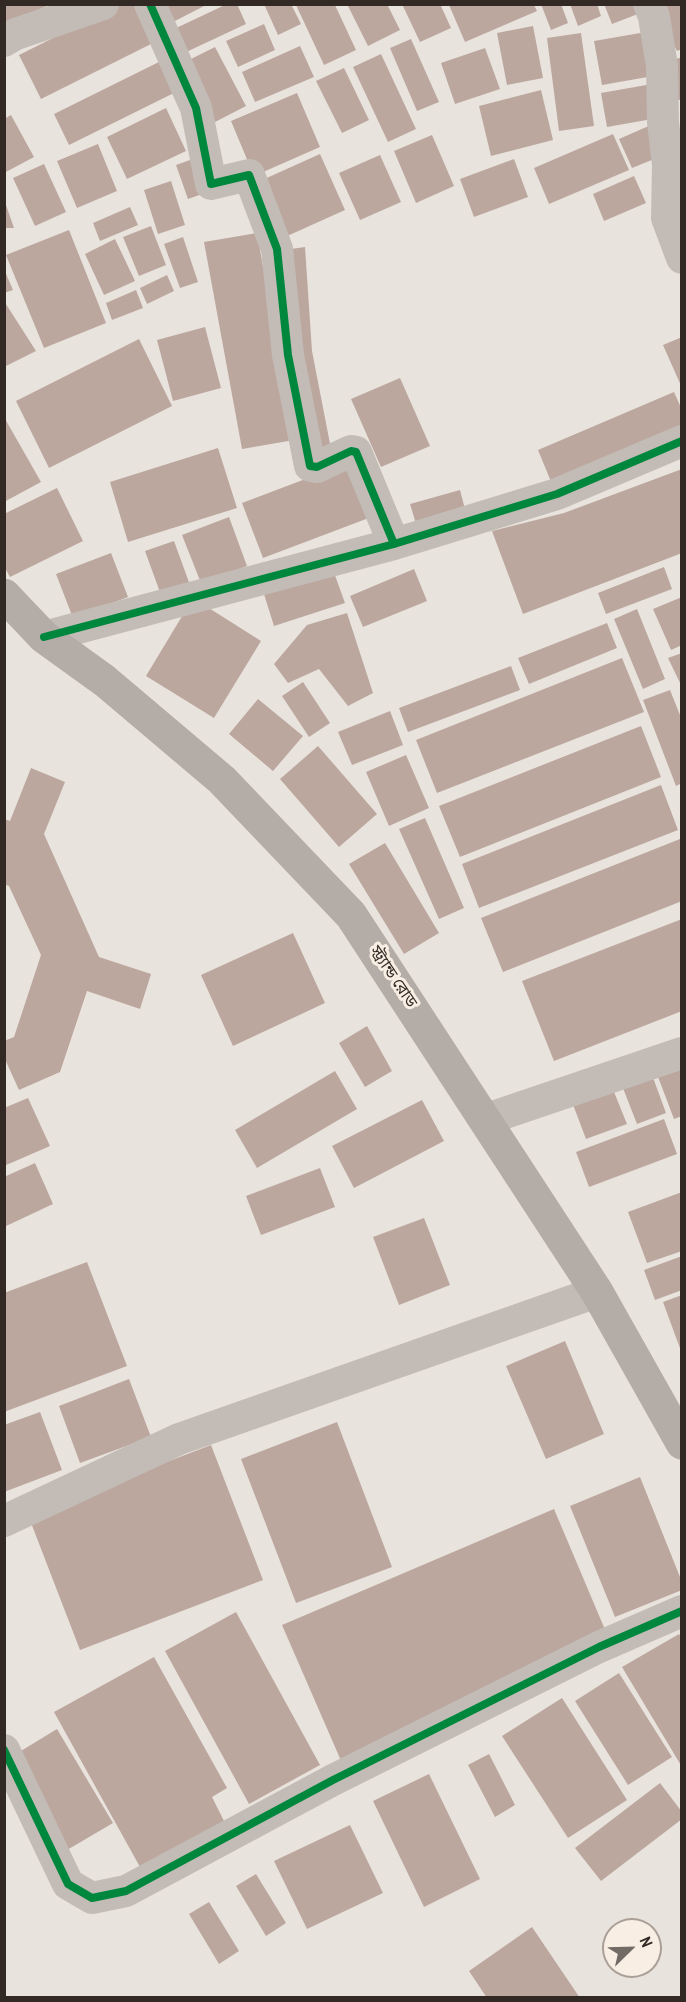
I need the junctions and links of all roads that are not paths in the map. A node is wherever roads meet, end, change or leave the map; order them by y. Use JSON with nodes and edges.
{"nodes":[{"id":1,"x":103,"y":4,"type":"edge"},
{"id":2,"x":150,"y":4,"type":"edge"},
{"id":3,"x":649,"y":4,"type":"edge"},
{"id":4,"x":4,"y":41,"type":"edge"},
{"id":5,"x":681,"y":258,"type":"edge"},
{"id":6,"x":681,"y":441,"type":"edge"},
{"id":7,"x":394,"y":544,"type":"junction"},
{"id":8,"x":4,"y":595,"type":"edge"},
{"id":9,"x":44,"y":637,"type":"junction"},
{"id":10,"x":681,"y":1053,"type":"edge"},
{"id":11,"x":487,"y":1119,"type":"junction"},
{"id":12,"x":597,"y":1292,"type":"junction"},
{"id":13,"x":681,"y":1440,"type":"edge"},
{"id":14,"x":4,"y":1521,"type":"edge"},
{"id":15,"x":681,"y":1611,"type":"edge"},
{"id":16,"x":4,"y":1750,"type":"edge"}],
"edges":[{"from":1,"to":4,"type":"street"},
{"from":2,"to":7,"type":"street"},
{"from":3,"to":5,"type":"street"},
{"from":6,"to":7,"type":"street"},
{"from":7,"to":9,"type":"street"},
{"from":8,"to":9,"type":"main road","name":"স্ট্র্যান্ড রোড"},
{"from":9,"to":11,"type":"main road","name":"স্ট্র্যান্ড রোড"},
{"from":10,"to":11,"type":"street"},
{"from":11,"to":12,"type":"main road","name":"স্ট্র্যান্ড রোড"},
{"from":12,"to":13,"type":"main road","name":"স্ট্র্যান্ড রোড"},
{"from":12,"to":14,"type":"street"},
{"from":15,"to":16,"type":"street"}]}
